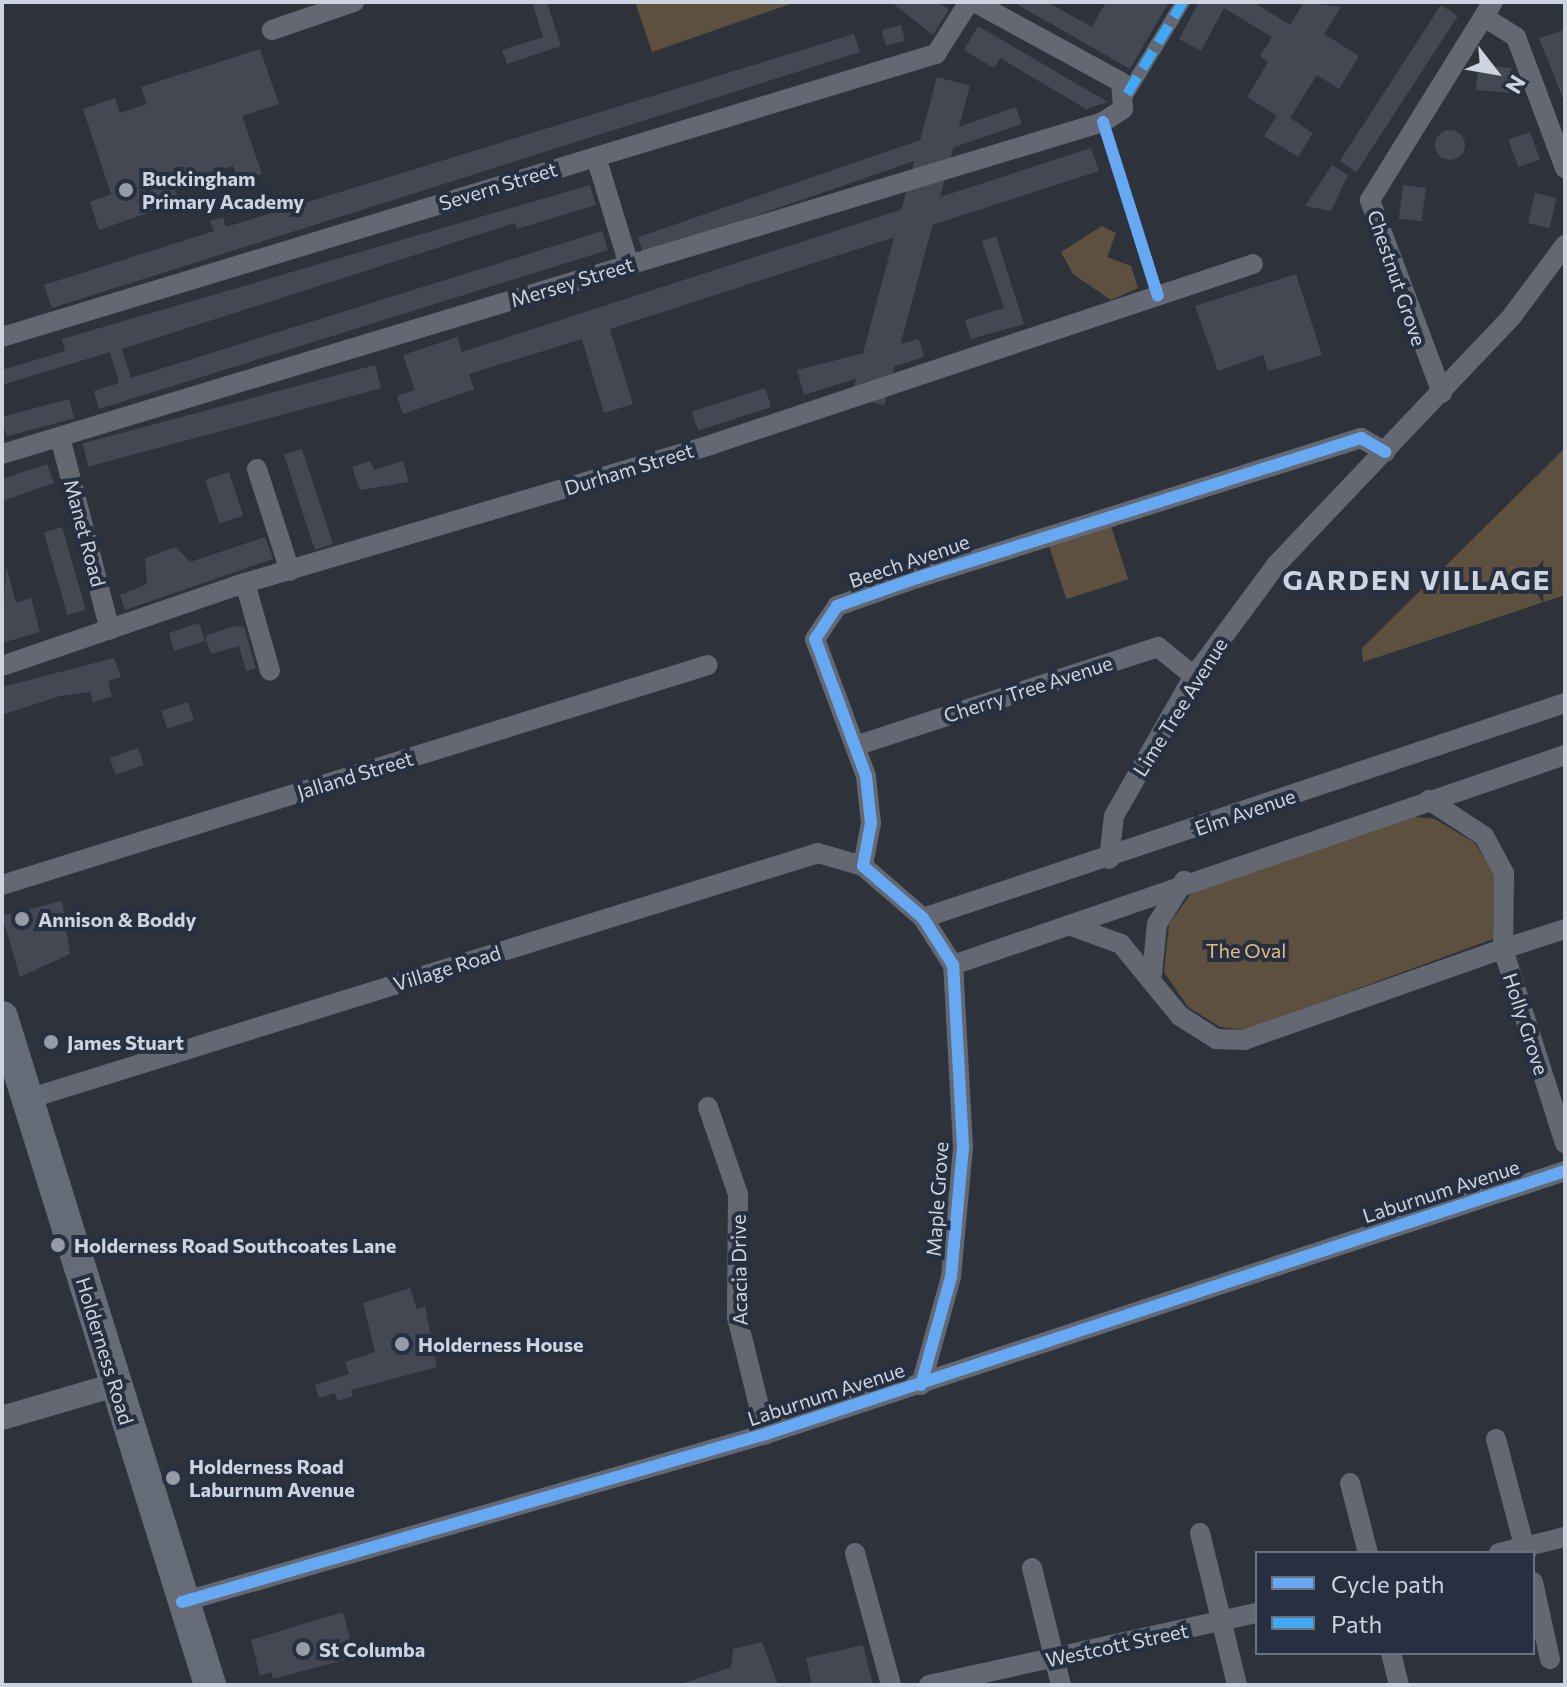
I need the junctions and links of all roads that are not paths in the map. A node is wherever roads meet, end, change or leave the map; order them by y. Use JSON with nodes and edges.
{"nodes":[{"id":1,"x":354,"y":2,"type":"edge"},
{"id":2,"x":971,"y":2,"type":"edge"},
{"id":3,"x":1183,"y":2,"type":"edge"},
{"id":4,"x":1488,"y":10,"type":"edge"},
{"id":5,"x":272,"y":30,"type":"dead end"},
{"id":6,"x":1124,"y":88,"type":"junction"},
{"id":7,"x":596,"y":157,"type":"junction"},
{"id":8,"x":1565,"y":168,"type":"edge"},
{"id":9,"x":1565,"y":245,"type":"edge"},
{"id":10,"x":1253,"y":264,"type":"dead end"},
{"id":11,"x":629,"y":265,"type":"junction"},
{"id":12,"x":2,"y":337,"type":"edge"},
{"id":13,"x":1442,"y":393,"type":"junction"},
{"id":14,"x":60,"y":437,"type":"junction"},
{"id":15,"x":1385,"y":452,"type":"junction"},
{"id":16,"x":2,"y":454,"type":"edge"},
{"id":17,"x":257,"y":469,"type":"dead end"},
{"id":18,"x":290,"y":571,"type":"junction"},
{"id":19,"x":245,"y":583,"type":"junction"},
{"id":20,"x":110,"y":630,"type":"junction"},
{"id":21,"x":708,"y":665,"type":"dead end"},
{"id":22,"x":2,"y":666,"type":"edge"},
{"id":23,"x":270,"y":671,"type":"dead end"},
{"id":24,"x":1194,"y":676,"type":"junction"},
{"id":25,"x":1565,"y":703,"type":"edge"},
{"id":26,"x":855,"y":746,"type":"junction"},
{"id":27,"x":1565,"y":755,"type":"edge"},
{"id":28,"x":1429,"y":800,"type":"junction"},
{"id":29,"x":1109,"y":859,"type":"junction"},
{"id":30,"x":863,"y":866,"type":"junction"},
{"id":31,"x":1184,"y":881,"type":"junction"},
{"id":32,"x":2,"y":885,"type":"edge"},
{"id":33,"x":923,"y":918,"type":"junction"},
{"id":34,"x":1069,"y":925,"type":"junction"},
{"id":35,"x":1565,"y":929,"type":"edge"},
{"id":36,"x":1503,"y":949,"type":"junction"},
{"id":37,"x":953,"y":965,"type":"junction"},
{"id":38,"x":1152,"y":974,"type":"junction"},
{"id":39,"x":2,"y":1017,"type":"edge"},
{"id":40,"x":31,"y":1098,"type":"junction"},
{"id":41,"x":708,"y":1107,"type":"dead end"},
{"id":42,"x":1565,"y":1143,"type":"edge"},
{"id":43,"x":1565,"y":1171,"type":"edge"},
{"id":44,"x":115,"y":1385,"type":"junction"},
{"id":45,"x":921,"y":1385,"type":"junction"},
{"id":46,"x":2,"y":1418,"type":"edge"},
{"id":47,"x":766,"y":1434,"type":"junction"},
{"id":48,"x":1496,"y":1439,"type":"dead end"},
{"id":49,"x":1350,"y":1483,"type":"dead end"},
{"id":50,"x":1200,"y":1533,"type":"dead end"},
{"id":51,"x":1565,"y":1537,"type":"edge"},
{"id":52,"x":1526,"y":1550,"type":"edge"},
{"id":53,"x":1367,"y":1551,"type":"edge"},
{"id":54,"x":855,"y":1553,"type":"dead end"},
{"id":55,"x":1032,"y":1568,"type":"dead end"},
{"id":56,"x":1535,"y":1591,"type":"edge"},
{"id":57,"x":182,"y":1602,"type":"junction"},
{"id":58,"x":1255,"y":1614,"type":"edge"},
{"id":59,"x":1223,"y":1622,"type":"junction"},
{"id":60,"x":1392,"y":1655,"type":"edge"},
{"id":61,"x":1055,"y":1658,"type":"junction"},
{"id":62,"x":1550,"y":1659,"type":"dead end"},
{"id":63,"x":1399,"y":1684,"type":"edge"},
{"id":64,"x":210,"y":1685,"type":"edge"},
{"id":65,"x":891,"y":1685,"type":"edge"},
{"id":66,"x":929,"y":1685,"type":"edge"},
{"id":67,"x":1061,"y":1685,"type":"edge"},
{"id":68,"x":1237,"y":1685,"type":"edge"}],
"edges":[{"from":1,"to":5,"type":"street"},
{"from":2,"to":6,"type":"street"},
{"from":2,"to":7,"type":"street","name":"Severn Street"},
{"from":3,"to":6,"type":"street","name":"Mersey Street"},
{"from":4,"to":8,"type":"street"},
{"from":4,"to":13,"type":"street","name":"Chestnut Grove"},
{"from":6,"to":11,"type":"street","name":"Mersey Street"},
{"from":7,"to":11,"type":"street"},
{"from":7,"to":12,"type":"street","name":"Severn Street"},
{"from":9,"to":13,"type":"street","name":"Lime Tree Avenue"},
{"from":10,"to":18,"type":"street","name":"Durham Street"},
{"from":11,"to":14,"type":"street","name":"Mersey Street"},
{"from":13,"to":15,"type":"street","name":"Lime Tree Avenue"},
{"from":14,"to":16,"type":"street","name":"Mersey Street"},
{"from":14,"to":20,"type":"street","name":"Manet Road"},
{"from":15,"to":24,"type":"street","name":"Lime Tree Avenue"},
{"from":15,"to":26,"type":"street","name":"Beech Avenue"},
{"from":17,"to":18,"type":"street"},
{"from":18,"to":19,"type":"street","name":"Durham Street"},
{"from":19,"to":20,"type":"street","name":"Durham Street"},
{"from":19,"to":23,"type":"street"},
{"from":20,"to":22,"type":"street","name":"Durham Street"},
{"from":21,"to":32,"type":"street","name":"Jalland Street"},
{"from":24,"to":26,"type":"street","name":"Cherry Tree Avenue"},
{"from":24,"to":29,"type":"street","name":"Lime Tree Avenue"},
{"from":25,"to":29,"type":"street","name":"Elm Avenue"},
{"from":26,"to":30,"type":"street","name":"Beech Avenue"},
{"from":27,"to":28,"type":"street"},
{"from":28,"to":31,"type":"street"},
{"from":28,"to":36,"type":"street"},
{"from":29,"to":33,"type":"street","name":"Elm Avenue"},
{"from":30,"to":33,"type":"street"},
{"from":30,"to":40,"type":"street","name":"Village Road"},
{"from":31,"to":34,"type":"street"},
{"from":31,"to":38,"type":"street"},
{"from":33,"to":37,"type":"street"},
{"from":34,"to":37,"type":"street"},
{"from":34,"to":38,"type":"street"},
{"from":35,"to":36,"type":"street"},
{"from":36,"to":38,"type":"street"},
{"from":36,"to":42,"type":"street","name":"Holly Grove"},
{"from":37,"to":45,"type":"street","name":"Maple Grove"},
{"from":39,"to":40,"type":"highway","name":"Holderness Road"},
{"from":40,"to":44,"type":"highway","name":"Holderness Road"},
{"from":41,"to":47,"type":"street","name":"Acacia Drive"},
{"from":43,"to":45,"type":"street","name":"Laburnum Avenue"},
{"from":44,"to":46,"type":"street"},
{"from":44,"to":57,"type":"highway","name":"Holderness Road"},
{"from":45,"to":47,"type":"street","name":"Laburnum Avenue"},
{"from":47,"to":57,"type":"street","name":"Laburnum Avenue"},
{"from":48,"to":52,"type":"street"},
{"from":49,"to":53,"type":"street"},
{"from":50,"to":59,"type":"street"},
{"from":51,"to":52,"type":"street"},
{"from":54,"to":65,"type":"street"},
{"from":55,"to":61,"type":"street"},
{"from":56,"to":62,"type":"street"},
{"from":57,"to":64,"type":"highway","name":"Holderness Road"},
{"from":58,"to":59,"type":"street","name":"Westcott Street"},
{"from":59,"to":61,"type":"street","name":"Westcott Street"},
{"from":59,"to":68,"type":"street"},
{"from":60,"to":63,"type":"street"},
{"from":61,"to":66,"type":"street","name":"Westcott Street"},
{"from":61,"to":67,"type":"street"}]}
